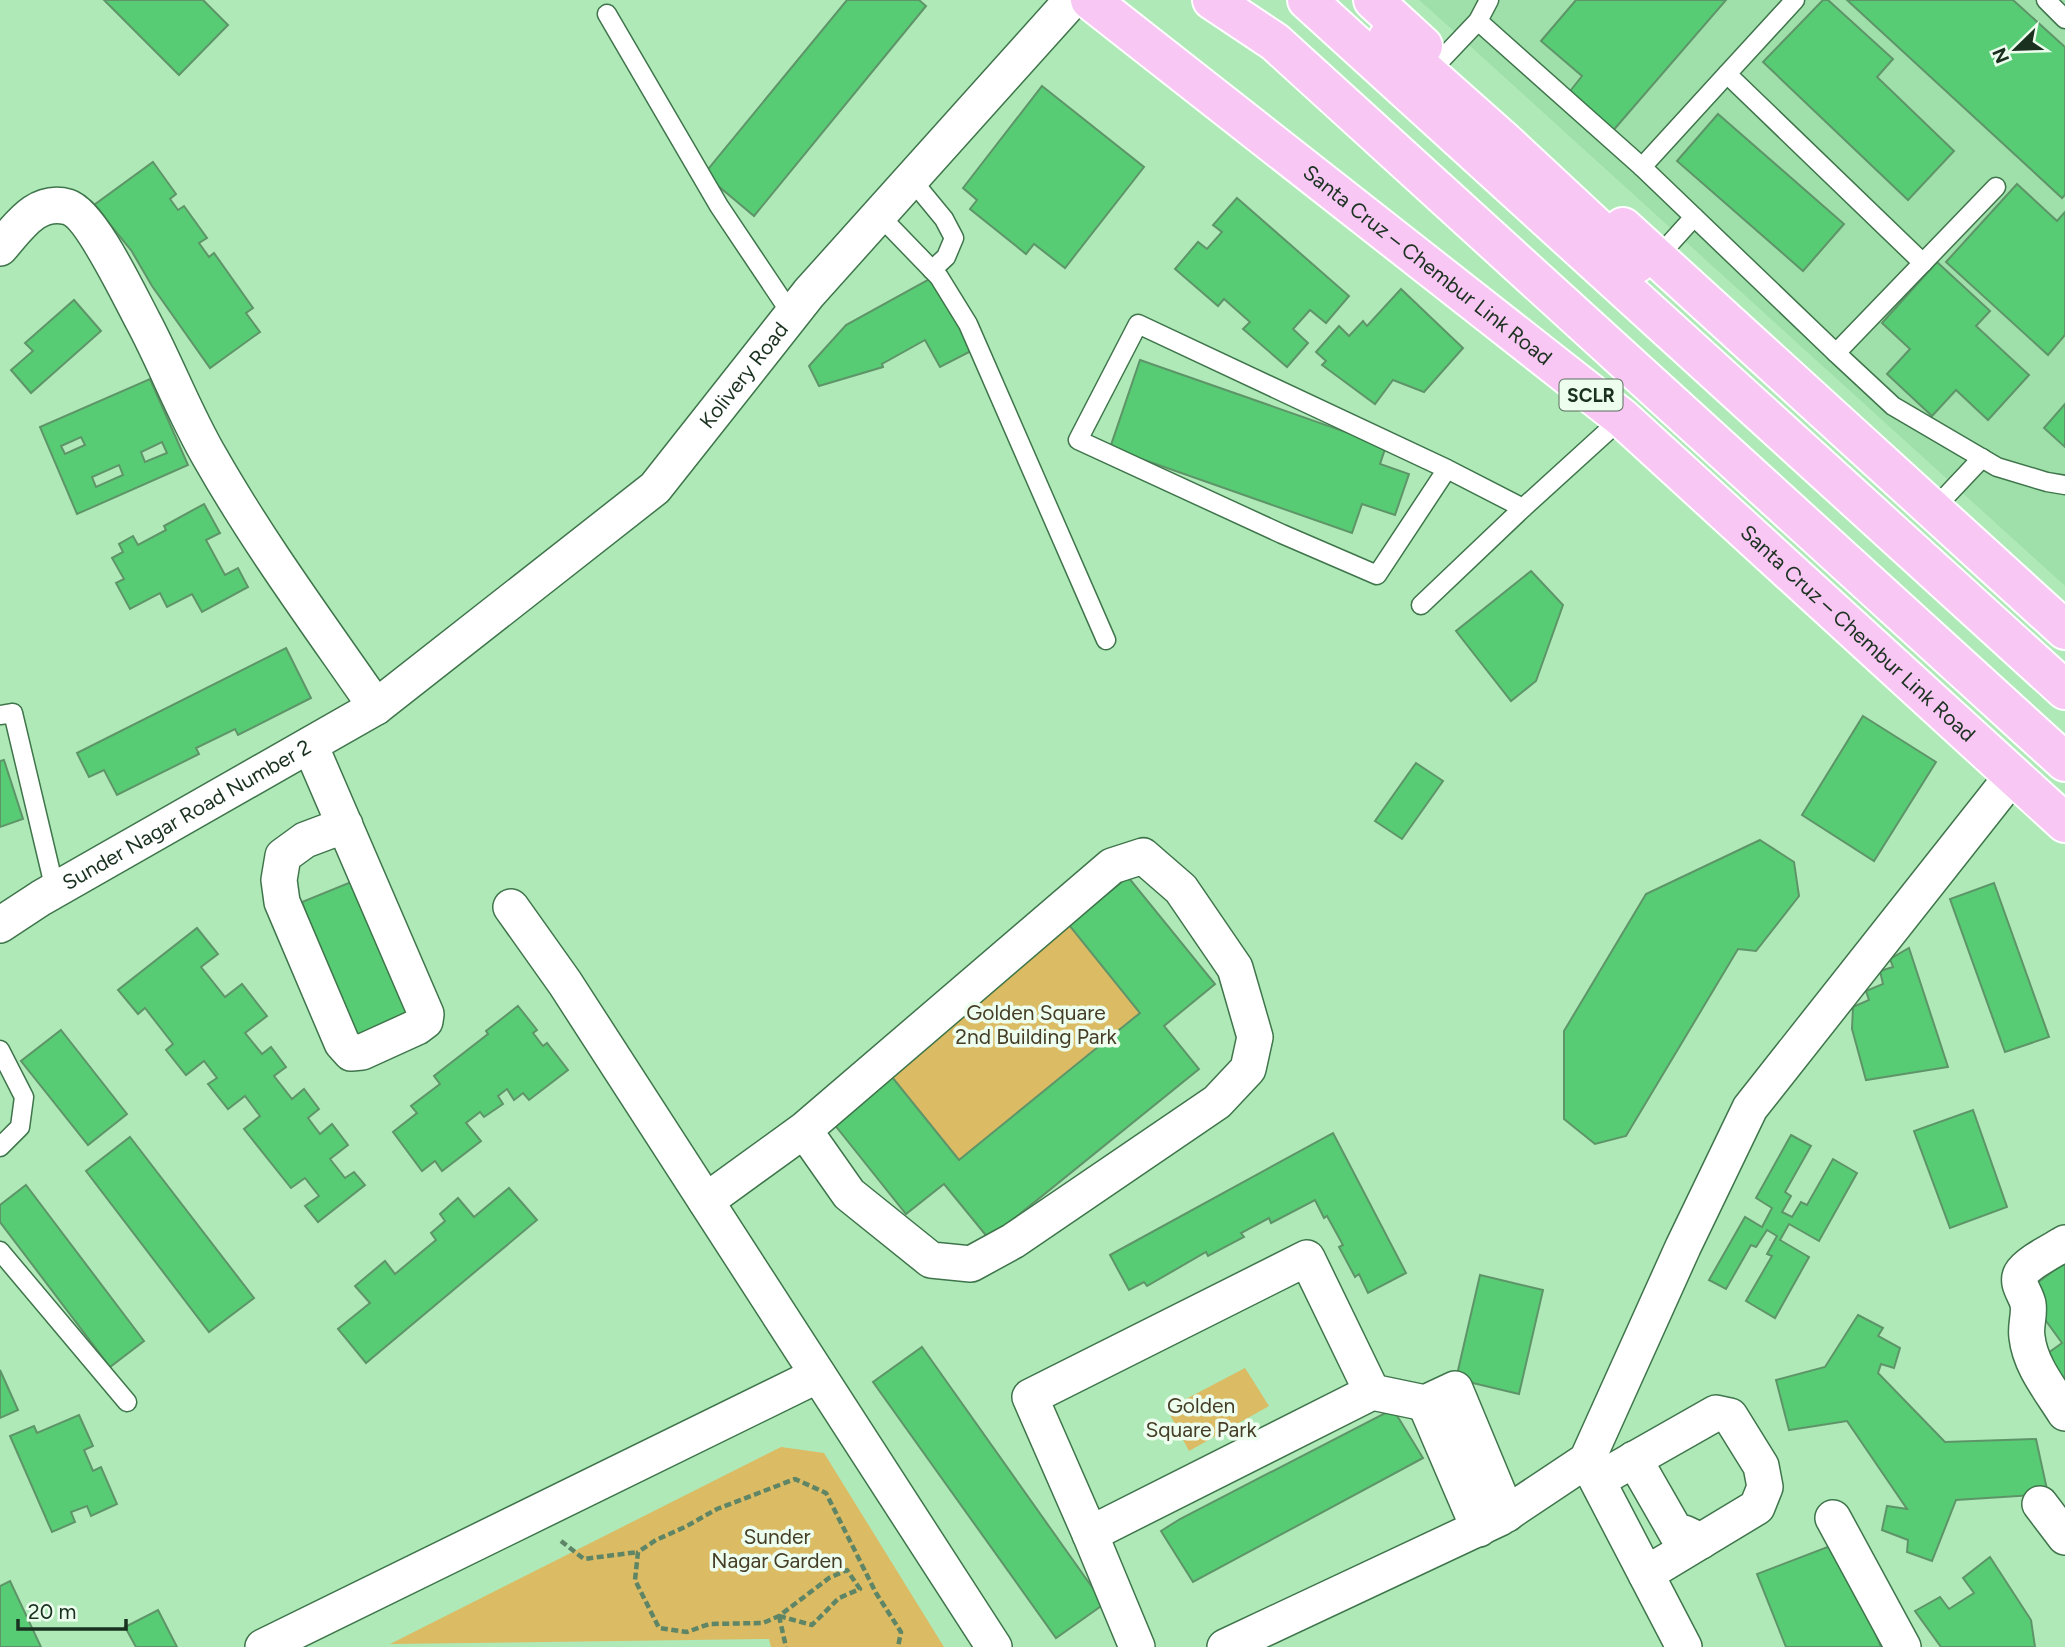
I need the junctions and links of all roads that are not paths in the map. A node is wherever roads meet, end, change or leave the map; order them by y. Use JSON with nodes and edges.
{"nodes":[{"id":1,"x":1072,"y":0,"type":"edge"},
{"id":2,"x":1090,"y":0,"type":"edge"},
{"id":3,"x":1212,"y":0,"type":"edge"},
{"id":4,"x":1229,"y":0,"type":"edge"},
{"id":5,"x":1373,"y":0,"type":"edge"},
{"id":6,"x":1489,"y":0,"type":"edge"},
{"id":7,"x":1795,"y":0,"type":"edge"},
{"id":8,"x":2046,"y":0,"type":"edge"},
{"id":9,"x":1318,"y":10,"type":"edge"},
{"id":10,"x":607,"y":14,"type":"dead end"},
{"id":11,"x":2065,"y":19,"type":"edge"},
{"id":12,"x":1478,"y":21,"type":"junction"},
{"id":13,"x":1275,"y":42,"type":"junction"},
{"id":14,"x":1440,"y":61,"type":"junction"},
{"id":15,"x":1727,"y":74,"type":"junction"},
{"id":16,"x":1642,"y":167,"type":"junction"},
{"id":17,"x":911,"y":179,"type":"junction"},
{"id":18,"x":1996,"y":187,"type":"dead end"},
{"id":19,"x":879,"y":215,"type":"junction"},
{"id":20,"x":1694,"y":217,"type":"junction"},
{"id":21,"x":0,"y":248,"type":"edge"},
{"id":22,"x":1657,"y":258,"type":"junction"},
{"id":23,"x":1923,"y":263,"type":"junction"},
{"id":24,"x":932,"y":270,"type":"junction"},
{"id":25,"x":792,"y":315,"type":"junction"},
{"id":26,"x":1836,"y":353,"type":"junction"},
{"id":27,"x":1622,"y":418,"type":"junction"},
{"id":28,"x":1982,"y":457,"type":"junction"},
{"id":29,"x":1447,"y":469,"type":"junction"},
{"id":30,"x":2065,"y":485,"type":"edge"},
{"id":31,"x":1523,"y":508,"type":"junction"},
{"id":32,"x":1933,"y":509,"type":"junction"},
{"id":33,"x":1421,"y":605,"type":"dead end"},
{"id":34,"x":2065,"y":630,"type":"edge"},
{"id":35,"x":1106,"y":640,"type":"dead end"},
{"id":36,"x":2065,"y":656,"type":"edge"},
{"id":37,"x":2065,"y":690,"type":"edge"},
{"id":38,"x":376,"y":707,"type":"junction"},
{"id":39,"x":0,"y":715,"type":"edge"},
{"id":40,"x":310,"y":745,"type":"junction"},
{"id":41,"x":2065,"y":762,"type":"edge"},
{"id":42,"x":2013,"y":775,"type":"junction"},
{"id":43,"x":2065,"y":822,"type":"edge"},
{"id":44,"x":345,"y":825,"type":"junction"},
{"id":45,"x":48,"y":894,"type":"junction"},
{"id":46,"x":0,"y":900,"type":"edge"},
{"id":47,"x":511,"y":907,"type":"dead end"},
{"id":48,"x":0,"y":925,"type":"edge"},
{"id":49,"x":0,"y":1050,"type":"edge"},
{"id":50,"x":804,"y":1130,"type":"junction"},
{"id":51,"x":0,"y":1147,"type":"edge"},
{"id":52,"x":706,"y":1201,"type":"junction"},
{"id":53,"x":2065,"y":1243,"type":"edge"},
{"id":54,"x":0,"y":1251,"type":"edge"},
{"id":55,"x":818,"y":1375,"type":"junction"},
{"id":56,"x":1372,"y":1392,"type":"junction"},
{"id":57,"x":127,"y":1402,"type":"dead end"},
{"id":58,"x":2065,"y":1413,"type":"edge"},
{"id":59,"x":1634,"y":1459,"type":"junction"},
{"id":60,"x":1592,"y":1470,"type":"junction"},
{"id":61,"x":2040,"y":1504,"type":"dead end"},
{"id":62,"x":1833,"y":1518,"type":"dead end"},
{"id":63,"x":1493,"y":1521,"type":"junction"},
{"id":64,"x":1090,"y":1534,"type":"junction"},
{"id":65,"x":2065,"y":1537,"type":"edge"},
{"id":66,"x":1701,"y":1541,"type":"junction"},
{"id":67,"x":1646,"y":1574,"type":"junction"},
{"id":68,"x":300,"y":1638,"type":"edge"},
{"id":69,"x":263,"y":1647,"type":"edge"},
{"id":70,"x":994,"y":1647,"type":"edge"},
{"id":71,"x":1137,"y":1647,"type":"edge"},
{"id":72,"x":1225,"y":1647,"type":"edge"},
{"id":73,"x":1684,"y":1647,"type":"edge"},
{"id":74,"x":1903,"y":1647,"type":"edge"}],
"edges":[{"from":1,"to":17,"type":"street","name":"Kolivery Road"},
{"from":2,"to":27,"type":"highway","name":"Santa Cruz – Chembur Link Road","number":"SCLR"},
{"from":3,"to":13,"type":"highway"},
{"from":4,"to":13,"type":"highway"},
{"from":5,"to":14,"type":"highway"},
{"from":6,"to":12,"type":"lane"},
{"from":7,"to":15,"type":"lane"},
{"from":8,"to":11,"type":"lane"},
{"from":9,"to":36,"type":"highway"},
{"from":9,"to":37,"type":"highway"},
{"from":10,"to":25,"type":"lane"},
{"from":12,"to":14,"type":"lane"},
{"from":12,"to":16,"type":"lane"},
{"from":13,"to":41,"type":"highway"},
{"from":14,"to":22,"type":"highway"},
{"from":15,"to":16,"type":"lane"},
{"from":15,"to":23,"type":"lane"},
{"from":16,"to":20,"type":"lane"},
{"from":17,"to":19,"type":"street","name":"Kolivery Road"},
{"from":17,"to":24,"type":"lane"},
{"from":18,"to":23,"type":"lane"},
{"from":19,"to":24,"type":"lane"},
{"from":19,"to":25,"type":"street","name":"Kolivery Road"},
{"from":20,"to":22,"type":"lane"},
{"from":20,"to":26,"type":"lane"},
{"from":21,"to":38,"type":"street"},
{"from":22,"to":32,"type":"highway"},
{"from":23,"to":26,"type":"lane"},
{"from":24,"to":35,"type":"lane"},
{"from":25,"to":38,"type":"street","name":"Kolivery Road"},
{"from":26,"to":28,"type":"lane"},
{"from":27,"to":31,"type":"lane"},
{"from":27,"to":42,"type":"highway","name":"Santa Cruz – Chembur Link Road","number":"SCLR"},
{"from":28,"to":30,"type":"lane"},
{"from":28,"to":32,"type":"lane"},
{"from":29,"to":29,"type":"lane"},
{"from":29,"to":31,"type":"lane"},
{"from":31,"to":33,"type":"lane"},
{"from":32,"to":34,"type":"highway"},
{"from":38,"to":40,"type":"street","name":"Sunder Nagar Road Number 2"},
{"from":39,"to":45,"type":"lane"},
{"from":40,"to":44,"type":"street"},
{"from":40,"to":45,"type":"street","name":"Sunder Nagar Road Number 2"},
{"from":42,"to":43,"type":"highway","name":"Santa Cruz – Chembur Link Road","number":"SCLR"},
{"from":42,"to":60,"type":"street"},
{"from":44,"to":44,"type":"street"},
{"from":45,"to":46,"type":"street"},
{"from":45,"to":48,"type":"street","name":"Sunder Nagar Road Number 2"},
{"from":47,"to":52,"type":"street"},
{"from":49,"to":51,"type":"lane"},
{"from":50,"to":50,"type":"street"},
{"from":50,"to":52,"type":"street"},
{"from":52,"to":55,"type":"street"},
{"from":53,"to":58,"type":"street"},
{"from":54,"to":57,"type":"lane"},
{"from":55,"to":68,"type":"street"},
{"from":55,"to":70,"type":"street"},
{"from":56,"to":63,"type":"street"},
{"from":56,"to":64,"type":"street"},
{"from":56,"to":64,"type":"street"},
{"from":59,"to":60,"type":"street"},
{"from":59,"to":66,"type":"street"},
{"from":59,"to":66,"type":"street"},
{"from":60,"to":63,"type":"street"},
{"from":60,"to":67,"type":"street"},
{"from":61,"to":65,"type":"street"},
{"from":62,"to":74,"type":"street"},
{"from":63,"to":72,"type":"street"},
{"from":64,"to":71,"type":"street"},
{"from":66,"to":67,"type":"street"},
{"from":67,"to":73,"type":"street"},
{"from":68,"to":69,"type":"street"}]}
